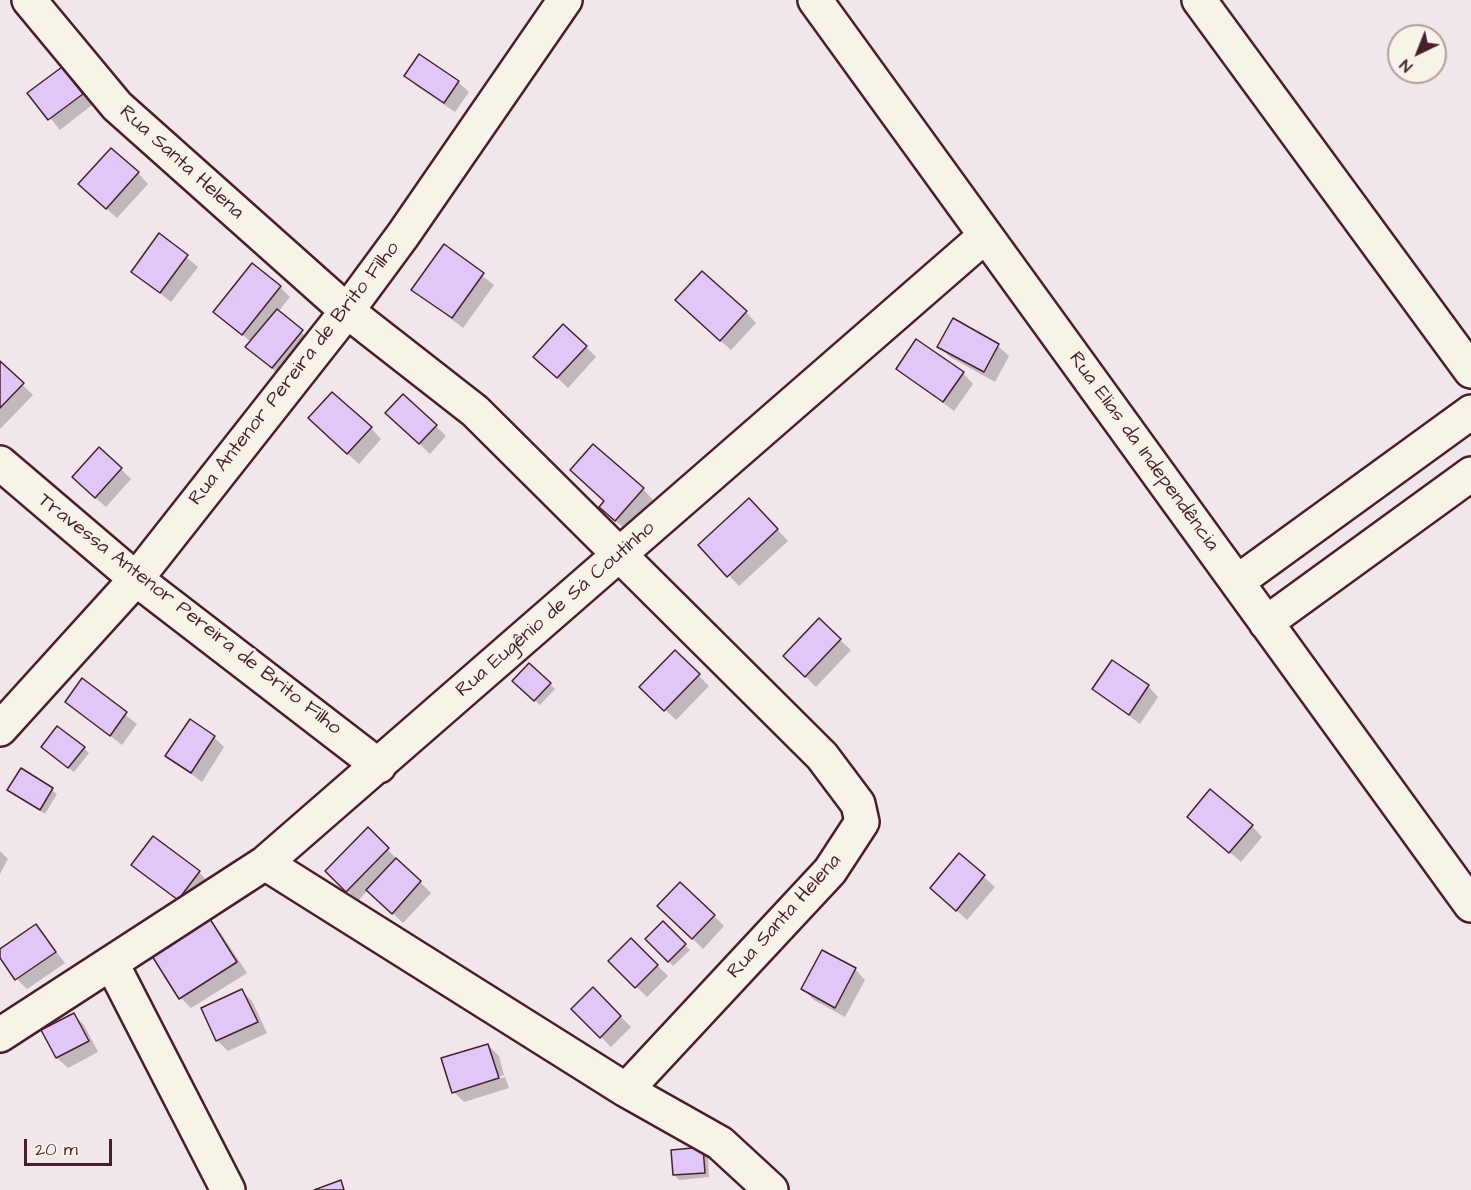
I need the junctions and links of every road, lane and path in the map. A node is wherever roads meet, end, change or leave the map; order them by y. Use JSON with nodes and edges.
{"nodes":[{"id":1,"x":29,"y":0,"type":"edge"},
{"id":2,"x":565,"y":0,"type":"edge"},
{"id":3,"x":1199,"y":0,"type":"edge"},
{"id":4,"x":817,"y":1,"type":"edge"},
{"id":5,"x":986,"y":236,"type":"junction"},
{"id":6,"x":346,"y":311,"type":"junction"},
{"id":7,"x":1471,"y":371,"type":"edge"},
{"id":8,"x":1471,"y":412,"type":"edge"},
{"id":9,"x":0,"y":463,"type":"edge"},
{"id":10,"x":1471,"y":474,"type":"edge"},
{"id":11,"x":619,"y":554,"type":"junction"},
{"id":12,"x":136,"y":579,"type":"junction"},
{"id":13,"x":1237,"y":582,"type":"junction"},
{"id":14,"x":1266,"y":623,"type":"junction"},
{"id":15,"x":0,"y":729,"type":"edge"},
{"id":16,"x":379,"y":766,"type":"junction"},
{"id":17,"x":265,"y":863,"type":"junction"},
{"id":18,"x":1471,"y":905,"type":"edge"},
{"id":19,"x":112,"y":964,"type":"junction"},
{"id":20,"x":0,"y":1035,"type":"edge"},
{"id":21,"x":626,"y":1090,"type":"junction"},
{"id":22,"x":228,"y":1190,"type":"edge"},
{"id":23,"x":771,"y":1190,"type":"edge"}],
"edges":[{"from":1,"to":6,"type":"street","name":"Rua Santa Helena"},
{"from":2,"to":6,"type":"street","name":"Rua Antenor Pereira de Brito Filho"},
{"from":3,"to":7,"type":"street"},
{"from":4,"to":5,"type":"street","name":"Rua Elias da Independência"},
{"from":5,"to":11,"type":"street","name":"Rua Eugênio de Sá Coutinho"},
{"from":5,"to":13,"type":"street","name":"Rua Elias da Independência"},
{"from":6,"to":11,"type":"street","name":"Rua Santa Helena"},
{"from":6,"to":12,"type":"street","name":"Rua Antenor Pereira de Brito Filho"},
{"from":8,"to":13,"type":"street"},
{"from":9,"to":12,"type":"street","name":"Travessa Antenor Pereira de Brito Filho"},
{"from":10,"to":14,"type":"street"},
{"from":11,"to":16,"type":"street","name":"Rua Eugênio de Sá Coutinho"},
{"from":11,"to":21,"type":"street","name":"Rua Santa Helena"},
{"from":12,"to":15,"type":"street","name":"Rua Antenor Pereira de Brito Filho"},
{"from":12,"to":16,"type":"street","name":"Travessa Antenor Pereira de Brito Filho"},
{"from":13,"to":14,"type":"street","name":"Rua Elias da Independência"},
{"from":14,"to":18,"type":"street","name":"Rua Elias da Independência"},
{"from":16,"to":17,"type":"street","name":"Rua Eugênio de Sá Coutinho"},
{"from":17,"to":19,"type":"street","name":"Rua Eugênio de Sá Coutinho"},
{"from":17,"to":21,"type":"street"},
{"from":19,"to":20,"type":"street","name":"Rua Eugênio de Sá Coutinho"},
{"from":19,"to":22,"type":"street"},
{"from":21,"to":23,"type":"street"}]}
